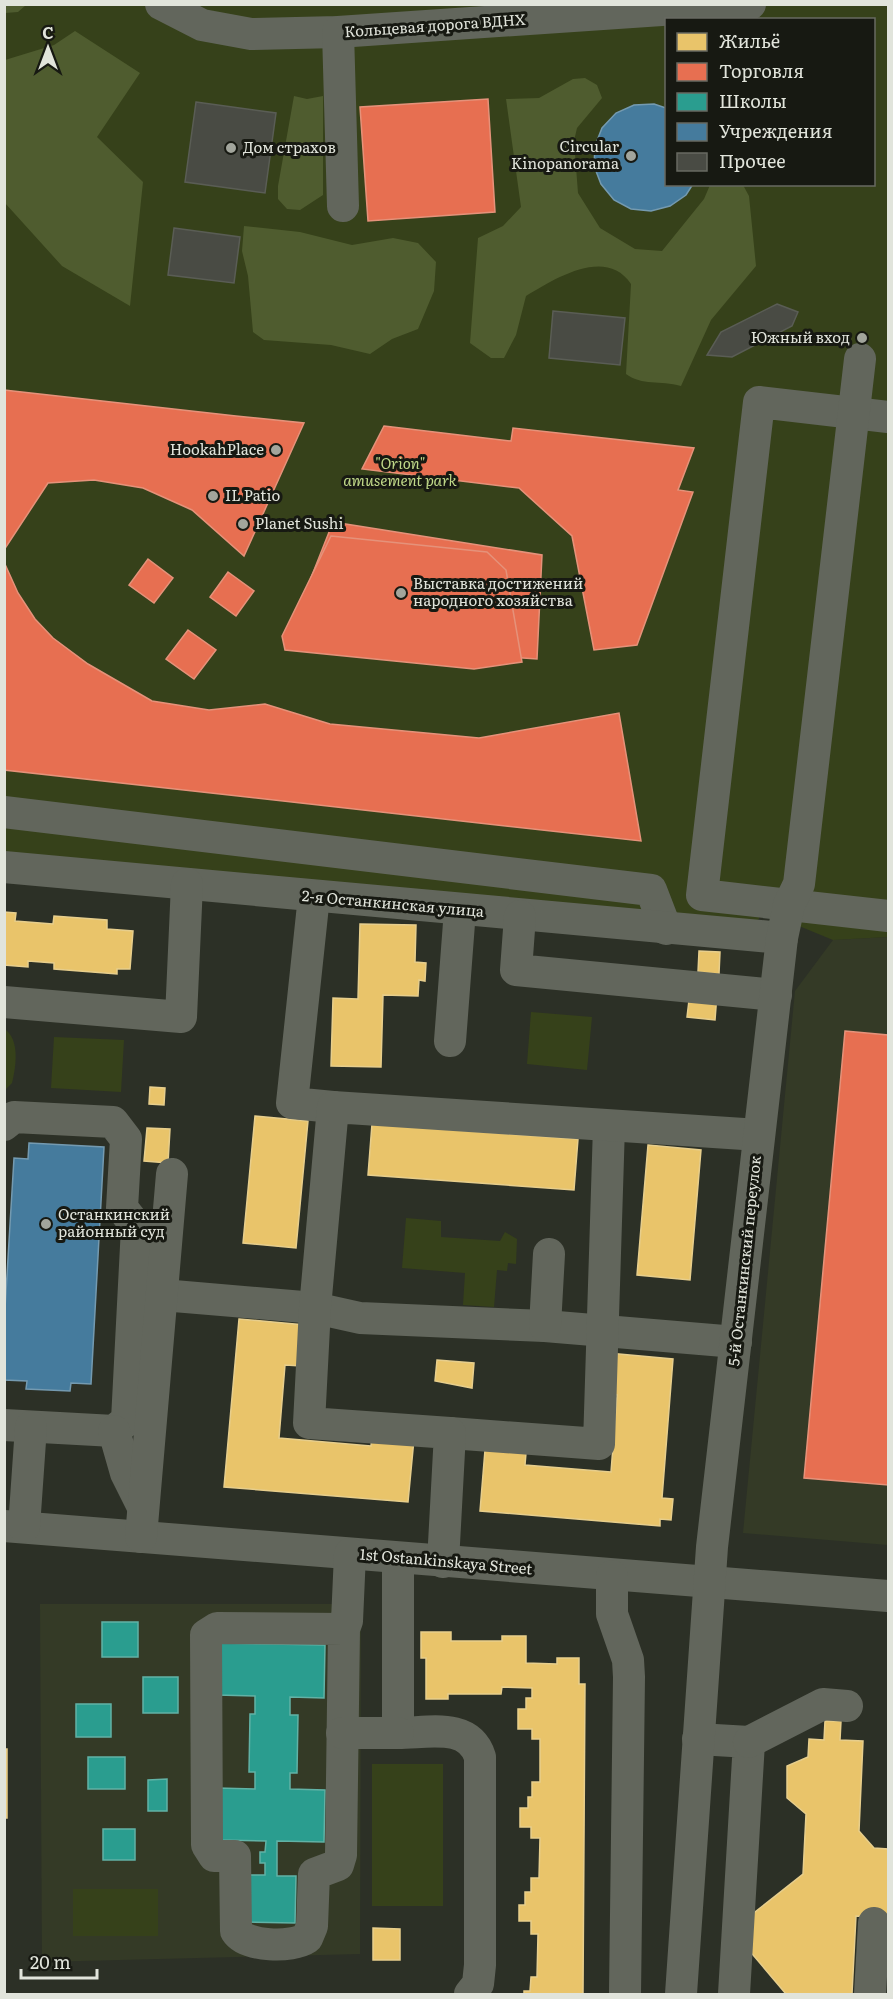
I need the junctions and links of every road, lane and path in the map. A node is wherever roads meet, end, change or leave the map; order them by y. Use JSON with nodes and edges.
{"nodes":[{"id":1,"x":161,"y":4,"type":"edge"},
{"id":2,"x":750,"y":4,"type":"edge"},
{"id":3,"x":338,"y":32,"type":"junction"},
{"id":4,"x":343,"y":206,"type":"dead end"},
{"id":5,"x":860,"y":359,"type":"dead end"},
{"id":6,"x":853,"y":413,"type":"junction"},
{"id":7,"x":888,"y":417,"type":"edge"},
{"id":8,"x":4,"y":812,"type":"edge"},
{"id":9,"x":4,"y":867,"type":"edge"},
{"id":10,"x":187,"y":884,"type":"junction"},
{"id":11,"x":794,"y":894,"type":"junction"},
{"id":12,"x":314,"y":896,"type":"junction"},
{"id":13,"x":460,"y":910,"type":"junction"},
{"id":14,"x":520,"y":916,"type":"junction"},
{"id":15,"x":888,"y":916,"type":"edge"},
{"id":16,"x":666,"y":929,"type":"junction"},
{"id":17,"x":782,"y":938,"type":"junction"},
{"id":18,"x":776,"y":994,"type":"junction"},
{"id":19,"x":4,"y":1002,"type":"edge"},
{"id":20,"x":450,"y":1041,"type":"dead end"},
{"id":21,"x":333,"y":1107,"type":"junction"},
{"id":22,"x":4,"y":1125,"type":"edge"},
{"id":23,"x":609,"y":1126,"type":"junction"},
{"id":24,"x":759,"y":1135,"type":"junction"},
{"id":25,"x":172,"y":1174,"type":"dead end"},
{"id":26,"x":549,"y":1254,"type":"dead end"},
{"id":27,"x":162,"y":1295,"type":"junction"},
{"id":28,"x":315,"y":1308,"type":"junction"},
{"id":29,"x":545,"y":1326,"type":"junction"},
{"id":30,"x":602,"y":1331,"type":"junction"},
{"id":31,"x":736,"y":1342,"type":"junction"},
{"id":32,"x":18,"y":1426,"type":"edge"},
{"id":33,"x":114,"y":1431,"type":"junction"},
{"id":34,"x":450,"y":1433,"type":"junction"},
{"id":35,"x":143,"y":1507,"type":"junction"},
{"id":36,"x":14,"y":1527,"type":"edge"},
{"id":37,"x":141,"y":1537,"type":"junction"},
{"id":38,"x":350,"y":1554,"type":"junction"},
{"id":39,"x":398,"y":1558,"type":"junction"},
{"id":40,"x":442,"y":1562,"type":"junction"},
{"id":41,"x":612,"y":1575,"type":"junction"},
{"id":42,"x":708,"y":1583,"type":"junction"},
{"id":43,"x":888,"y":1596,"type":"edge"},
{"id":44,"x":344,"y":1629,"type":"junction"},
{"id":45,"x":847,"y":1706,"type":"dead end"},
{"id":46,"x":342,"y":1733,"type":"junction"},
{"id":47,"x":398,"y":1733,"type":"junction"},
{"id":48,"x":698,"y":1739,"type":"junction"},
{"id":49,"x":749,"y":1742,"type":"junction"},
{"id":50,"x":874,"y":1923,"type":"dead end"},
{"id":51,"x":470,"y":1995,"type":"edge"},
{"id":52,"x":625,"y":1995,"type":"edge"},
{"id":53,"x":681,"y":1995,"type":"edge"},
{"id":54,"x":734,"y":1995,"type":"edge"},
{"id":55,"x":870,"y":1995,"type":"edge"}],
"edges":[{"from":1,"to":3,"type":"street","name":"Кольцевая дорога ВДНХ"},
{"from":2,"to":3,"type":"street","name":"Кольцевая дорога ВДНХ"},
{"from":3,"to":4,"type":"street"},
{"from":5,"to":6,"type":"street","name":"5-й Останкинский переулок"},
{"from":6,"to":7,"type":"street"},
{"from":6,"to":11,"type":"street","name":"5-й Останкинский переулок"},
{"from":6,"to":11,"type":"street"},
{"from":8,"to":16,"type":"street"},
{"from":9,"to":10,"type":"street","name":"2-я Останкинская улица"},
{"from":10,"to":12,"type":"street","name":"2-я Останкинская улица"},
{"from":10,"to":19,"type":"street"},
{"from":11,"to":15,"type":"street"},
{"from":11,"to":17,"type":"street","name":"5-й Останкинский переулок"},
{"from":12,"to":13,"type":"street","name":"2-я Останкинская улица"},
{"from":12,"to":21,"type":"street"},
{"from":13,"to":14,"type":"street","name":"2-я Останкинская улица"},
{"from":13,"to":20,"type":"street"},
{"from":14,"to":16,"type":"street","name":"2-я Останкинская улица"},
{"from":14,"to":18,"type":"street"},
{"from":16,"to":17,"type":"street","name":"2-я Останкинская улица"},
{"from":17,"to":18,"type":"street","name":"5-й Останкинский переулок"},
{"from":18,"to":24,"type":"street","name":"5-й Останкинский переулок"},
{"from":21,"to":23,"type":"street"},
{"from":21,"to":28,"type":"street"},
{"from":22,"to":33,"type":"street"},
{"from":23,"to":24,"type":"street"},
{"from":23,"to":30,"type":"street"},
{"from":24,"to":31,"type":"street","name":"5-й Останкинский переулок"},
{"from":25,"to":27,"type":"street"},
{"from":26,"to":29,"type":"street"},
{"from":27,"to":28,"type":"street"},
{"from":27,"to":35,"type":"street"},
{"from":28,"to":29,"type":"street"},
{"from":28,"to":34,"type":"street"},
{"from":29,"to":30,"type":"street"},
{"from":30,"to":31,"type":"street"},
{"from":30,"to":34,"type":"street"},
{"from":31,"to":42,"type":"street","name":"5-й Останкинский переулок"},
{"from":32,"to":33,"type":"street"},
{"from":32,"to":36,"type":"street"},
{"from":33,"to":35,"type":"street"},
{"from":34,"to":40,"type":"street"},
{"from":35,"to":37,"type":"street"},
{"from":36,"to":37,"type":"street","name":"1st Ostankinskaya Street"},
{"from":37,"to":38,"type":"street","name":"1st Ostankinskaya Street"},
{"from":38,"to":39,"type":"street","name":"1st Ostankinskaya Street"},
{"from":38,"to":44,"type":"street"},
{"from":39,"to":40,"type":"street","name":"1st Ostankinskaya Street"},
{"from":39,"to":47,"type":"street"},
{"from":40,"to":41,"type":"street","name":"1st Ostankinskaya Street"},
{"from":41,"to":42,"type":"street","name":"1st Ostankinskaya Street"},
{"from":41,"to":52,"type":"street"},
{"from":42,"to":43,"type":"street","name":"1st Ostankinskaya Street"},
{"from":42,"to":48,"type":"street","name":"5-й Останкинский переулок"},
{"from":44,"to":46,"type":"street"},
{"from":44,"to":46,"type":"street"},
{"from":45,"to":49,"type":"street"},
{"from":46,"to":47,"type":"street"},
{"from":47,"to":51,"type":"street"},
{"from":48,"to":49,"type":"street"},
{"from":48,"to":53,"type":"street","name":"5-й Останкинский переулок"},
{"from":49,"to":54,"type":"street"},
{"from":50,"to":55,"type":"street"}]}
